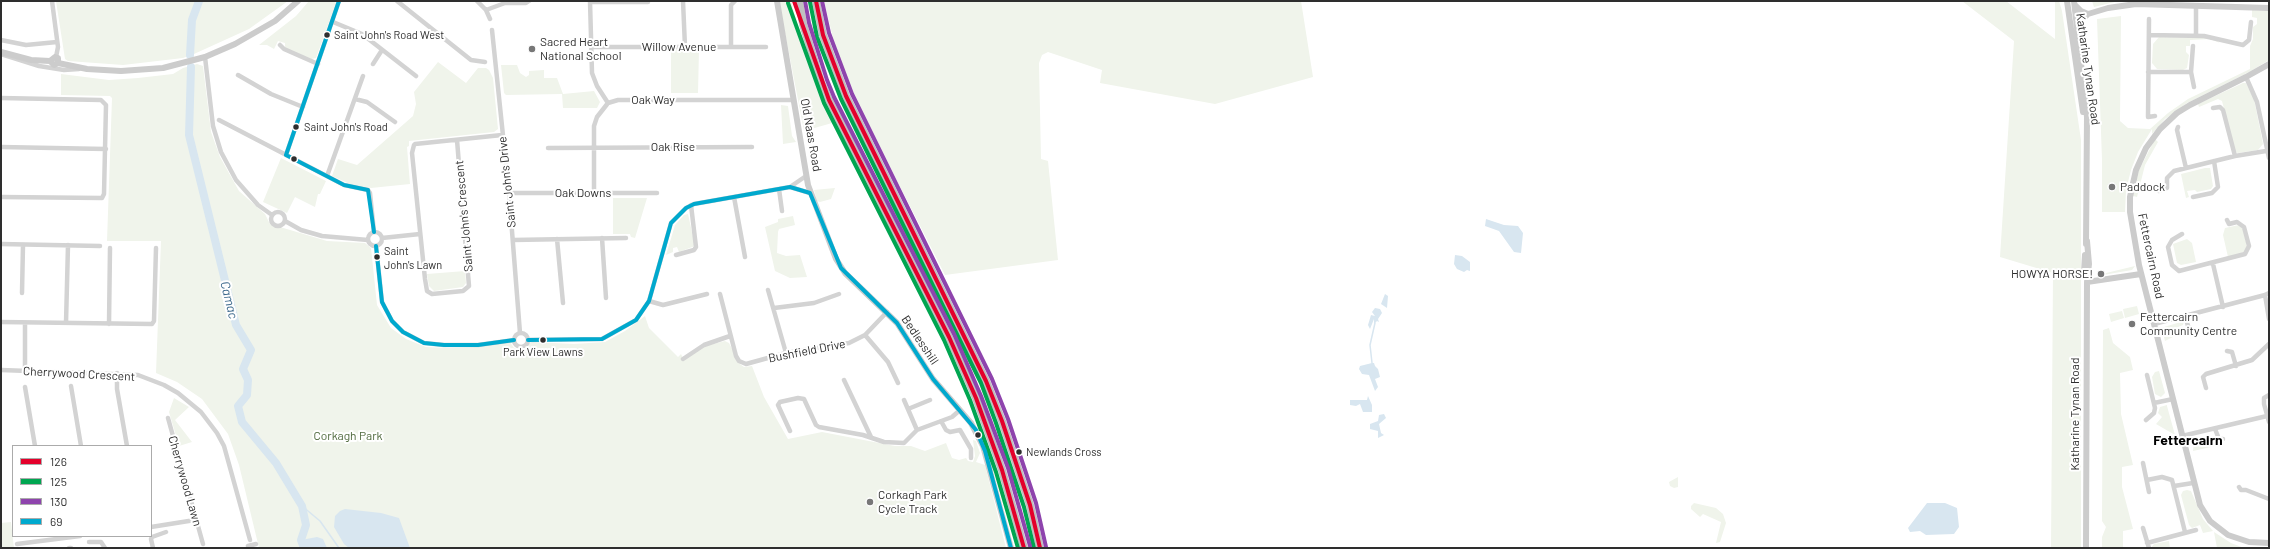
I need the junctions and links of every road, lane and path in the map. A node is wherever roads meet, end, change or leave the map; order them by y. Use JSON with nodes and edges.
{"nodes":[{"id":1,"x":52,"y":1,"type":"edge"},
{"id":2,"x":298,"y":1,"type":"edge"},
{"id":3,"x":339,"y":1,"type":"edge"},
{"id":4,"x":397,"y":1,"type":"edge"},
{"id":5,"x":477,"y":1,"type":"edge"},
{"id":6,"x":529,"y":1,"type":"edge"},
{"id":7,"x":683,"y":1,"type":"edge"},
{"id":8,"x":735,"y":1,"type":"edge"},
{"id":9,"x":777,"y":1,"type":"edge"},
{"id":10,"x":794,"y":1,"type":"edge"},
{"id":11,"x":799,"y":1,"type":"edge"},
{"id":12,"x":816,"y":1,"type":"edge"},
{"id":13,"x":505,"y":2,"type":"edge"},
{"id":14,"x":590,"y":2,"type":"edge"},
{"id":15,"x":648,"y":2,"type":"dead end"},
{"id":16,"x":2070,"y":2,"type":"edge"},
{"id":17,"x":2159,"y":3,"type":"edge"},
{"id":18,"x":2252,"y":4,"type":"edge"},
{"id":19,"x":2196,"y":7,"type":"junction"},
{"id":20,"x":2269,"y":8,"type":"edge"},
{"id":21,"x":486,"y":10,"type":"junction"},
{"id":22,"x":2088,"y":14,"type":"junction"},
{"id":23,"x":490,"y":19,"type":"dead end"},
{"id":24,"x":2149,"y":20,"type":"dead end"},
{"id":25,"x":333,"y":22,"type":"junction"},
{"id":26,"x":2251,"y":22,"type":"dead end"},
{"id":27,"x":803,"y":24,"type":"junction"},
{"id":28,"x":2078,"y":29,"type":"junction"},
{"id":29,"x":492,"y":30,"type":"dead end"},
{"id":30,"x":2149,"y":35,"type":"junction"},
{"id":31,"x":2196,"y":36,"type":"junction"},
{"id":32,"x":1,"y":40,"type":"edge"},
{"id":33,"x":57,"y":42,"type":"junction"},
{"id":34,"x":280,"y":45,"type":"dead end"},
{"id":35,"x":731,"y":46,"type":"junction"},
{"id":36,"x":2193,"y":46,"type":"dead end"},
{"id":37,"x":592,"y":47,"type":"junction"},
{"id":38,"x":685,"y":47,"type":"junction"},
{"id":39,"x":766,"y":47,"type":"dead end"},
{"id":40,"x":382,"y":50,"type":"junction"},
{"id":41,"x":1,"y":53,"type":"edge"},
{"id":42,"x":205,"y":57,"type":"junction"},
{"id":43,"x":57,"y":60,"type":"junction"},
{"id":44,"x":485,"y":62,"type":"dead end"},
{"id":45,"x":318,"y":64,"type":"junction"},
{"id":46,"x":373,"y":64,"type":"dead end"},
{"id":47,"x":2269,"y":64,"type":"edge"},
{"id":48,"x":87,"y":69,"type":"junction"},
{"id":49,"x":2148,"y":72,"type":"junction"},
{"id":50,"x":2191,"y":72,"type":"junction"},
{"id":51,"x":238,"y":76,"type":"dead end"},
{"id":52,"x":363,"y":76,"type":"dead end"},
{"id":53,"x":416,"y":76,"type":"dead end"},
{"id":54,"x":2246,"y":78,"type":"junction"},
{"id":55,"x":2194,"y":87,"type":"dead end"},
{"id":56,"x":1,"y":98,"type":"edge"},
{"id":57,"x":355,"y":99,"type":"junction"},
{"id":58,"x":794,"y":100,"type":"junction"},
{"id":59,"x":608,"y":103,"type":"junction"},
{"id":60,"x":303,"y":107,"type":"junction"},
{"id":61,"x":2213,"y":108,"type":"dead end"},
{"id":62,"x":2155,"y":116,"type":"dead end"},
{"id":63,"x":219,"y":120,"type":"dead end"},
{"id":64,"x":395,"y":122,"type":"dead end"},
{"id":65,"x":2178,"y":128,"type":"dead end"},
{"id":66,"x":502,"y":135,"type":"junction"},
{"id":67,"x":456,"y":140,"type":"junction"},
{"id":68,"x":2087,"y":141,"type":"junction"},
{"id":69,"x":1,"y":147,"type":"edge"},
{"id":70,"x":752,"y":147,"type":"dead end"},
{"id":71,"x":548,"y":148,"type":"dead end"},
{"id":72,"x":594,"y":148,"type":"junction"},
{"id":73,"x":106,"y":149,"type":"junction"},
{"id":74,"x":2266,"y":151,"type":"junction"},
{"id":75,"x":286,"y":155,"type":"junction"},
{"id":76,"x":2235,"y":156,"type":"junction"},
{"id":77,"x":2269,"y":158,"type":"edge"},
{"id":78,"x":2214,"y":161,"type":"junction"},
{"id":79,"x":2186,"y":168,"type":"junction"},
{"id":80,"x":327,"y":176,"type":"junction"},
{"id":81,"x":806,"y":176,"type":"junction"},
{"id":82,"x":790,"y":187,"type":"junction"},
{"id":83,"x":779,"y":189,"type":"junction"},
{"id":84,"x":2158,"y":191,"type":"dead end"},
{"id":85,"x":509,"y":193,"type":"junction"},
{"id":86,"x":594,"y":193,"type":"junction"},
{"id":87,"x":657,"y":193,"type":"dead end"},
{"id":88,"x":810,"y":193,"type":"junction"},
{"id":89,"x":1,"y":197,"type":"edge"},
{"id":90,"x":734,"y":197,"type":"junction"},
{"id":91,"x":2193,"y":198,"type":"dead end"},
{"id":92,"x":691,"y":205,"type":"junction"},
{"id":93,"x":782,"y":211,"type":"dead end"},
{"id":94,"x":272,"y":215,"type":"junction"},
{"id":95,"x":2227,"y":220,"type":"dead end"},
{"id":96,"x":285,"y":221,"type":"junction"},
{"id":97,"x":374,"y":232,"type":"junction"},
{"id":98,"x":420,"y":234,"type":"junction"},
{"id":99,"x":2182,"y":234,"type":"dead end"},
{"id":100,"x":382,"y":238,"type":"junction"},
{"id":101,"x":602,"y":238,"type":"junction"},
{"id":102,"x":626,"y":238,"type":"dead end"},
{"id":103,"x":557,"y":239,"type":"junction"},
{"id":104,"x":368,"y":240,"type":"junction"},
{"id":105,"x":513,"y":240,"type":"junction"},
{"id":106,"x":1,"y":244,"type":"edge"},
{"id":107,"x":23,"y":245,"type":"junction"},
{"id":108,"x":68,"y":245,"type":"junction"},
{"id":109,"x":100,"y":246,"type":"dead end"},
{"id":110,"x":376,"y":246,"type":"junction"},
{"id":111,"x":110,"y":248,"type":"dead end"},
{"id":112,"x":156,"y":248,"type":"dead end"},
{"id":113,"x":676,"y":255,"type":"dead end"},
{"id":114,"x":745,"y":257,"type":"dead end"},
{"id":115,"x":2213,"y":264,"type":"junction"},
{"id":116,"x":841,"y":268,"type":"joint"},
{"id":117,"x":2141,"y":274,"type":"junction"},
{"id":118,"x":2087,"y":281,"type":"junction"},
{"id":119,"x":768,"y":290,"type":"dead end"},
{"id":120,"x":22,"y":293,"type":"dead end"},
{"id":121,"x":707,"y":294,"type":"dead end"},
{"id":122,"x":720,"y":294,"type":"dead end"},
{"id":123,"x":839,"y":294,"type":"dead end"},
{"id":124,"x":2267,"y":294,"type":"edge"},
{"id":125,"x":606,"y":298,"type":"dead end"},
{"id":126,"x":562,"y":302,"type":"dead end"},
{"id":127,"x":648,"y":303,"type":"junction"},
{"id":128,"x":2223,"y":307,"type":"junction"},
{"id":129,"x":774,"y":308,"type":"junction"},
{"id":130,"x":887,"y":312,"type":"junction"},
{"id":131,"x":2185,"y":316,"type":"junction"},
{"id":132,"x":2269,"y":319,"type":"edge"},
{"id":133,"x":1,"y":322,"type":"edge"},
{"id":134,"x":25,"y":323,"type":"junction"},
{"id":135,"x":66,"y":323,"type":"junction"},
{"id":136,"x":110,"y":324,"type":"junction"},
{"id":137,"x":2154,"y":324,"type":"junction"},
{"id":138,"x":2178,"y":332,"type":"dead end"},
{"id":139,"x":520,"y":333,"type":"junction"},
{"id":140,"x":865,"y":335,"type":"junction"},
{"id":141,"x":730,"y":336,"type":"junction"},
{"id":142,"x":514,"y":340,"type":"junction"},
{"id":143,"x":528,"y":340,"type":"junction"},
{"id":144,"x":2269,"y":344,"type":"edge"},
{"id":145,"x":2227,"y":351,"type":"dead end"},
{"id":146,"x":786,"y":353,"type":"junction"},
{"id":147,"x":683,"y":359,"type":"dead end"},
{"id":148,"x":2236,"y":366,"type":"junction"},
{"id":149,"x":1,"y":370,"type":"edge"},
{"id":150,"x":25,"y":372,"type":"junction"},
{"id":151,"x":117,"y":373,"type":"junction"},
{"id":152,"x":2147,"y":375,"type":"dead end"},
{"id":153,"x":844,"y":380,"type":"dead end"},
{"id":154,"x":898,"y":383,"type":"dead end"},
{"id":155,"x":71,"y":386,"type":"dead end"},
{"id":156,"x":25,"y":387,"type":"dead end"},
{"id":157,"x":2206,"y":388,"type":"dead end"},
{"id":158,"x":2269,"y":395,"type":"edge"},
{"id":159,"x":2173,"y":399,"type":"junction"},
{"id":160,"x":904,"y":400,"type":"dead end"},
{"id":161,"x":930,"y":400,"type":"dead end"},
{"id":162,"x":2154,"y":403,"type":"junction"},
{"id":163,"x":908,"y":409,"type":"junction"},
{"id":164,"x":960,"y":410,"type":"junction"},
{"id":165,"x":2267,"y":416,"type":"junction"},
{"id":166,"x":168,"y":418,"type":"dead end"},
{"id":167,"x":2146,"y":420,"type":"dead end"},
{"id":168,"x":942,"y":421,"type":"junction"},
{"id":169,"x":2269,"y":422,"type":"edge"},
{"id":170,"x":2215,"y":428,"type":"junction"},
{"id":171,"x":917,"y":430,"type":"junction"},
{"id":172,"x":790,"y":431,"type":"dead end"},
{"id":173,"x":2182,"y":436,"type":"junction"},
{"id":174,"x":871,"y":437,"type":"junction"},
{"id":175,"x":2223,"y":439,"type":"dead end"},
{"id":176,"x":35,"y":445,"type":"edge"},
{"id":177,"x":81,"y":445,"type":"edge"},
{"id":178,"x":127,"y":445,"type":"edge"},
{"id":179,"x":970,"y":458,"type":"dead end"},
{"id":180,"x":2143,"y":462,"type":"dead end"},
{"id":181,"x":2147,"y":480,"type":"junction"},
{"id":182,"x":2193,"y":483,"type":"junction"},
{"id":183,"x":2174,"y":486,"type":"junction"},
{"id":184,"x":2239,"y":487,"type":"dead end"},
{"id":185,"x":2149,"y":492,"type":"dead end"},
{"id":186,"x":2269,"y":499,"type":"edge"},
{"id":187,"x":195,"y":520,"type":"junction"},
{"id":188,"x":152,"y":527,"type":"edge"},
{"id":189,"x":2143,"y":528,"type":"dead end"},
{"id":190,"x":2196,"y":530,"type":"dead end"},
{"id":191,"x":166,"y":532,"type":"dead end"},
{"id":192,"x":2185,"y":532,"type":"junction"},
{"id":193,"x":66,"y":537,"type":"edge"},
{"id":194,"x":51,"y":538,"type":"edge"},
{"id":195,"x":250,"y":540,"type":"dead end"},
{"id":196,"x":89,"y":542,"type":"dead end"},
{"id":197,"x":2269,"y":543,"type":"edge"},
{"id":198,"x":17,"y":544,"type":"dead end"},
{"id":199,"x":203,"y":544,"type":"dead end"},
{"id":200,"x":256,"y":544,"type":"dead end"},
{"id":201,"x":2148,"y":545,"type":"edge"},
{"id":202,"x":105,"y":548,"type":"edge"},
{"id":203,"x":153,"y":548,"type":"edge"},
{"id":204,"x":249,"y":548,"type":"edge"},
{"id":205,"x":1012,"y":548,"type":"edge"},
{"id":206,"x":1024,"y":548,"type":"edge"},
{"id":207,"x":1040,"y":548,"type":"edge"},
{"id":208,"x":2086,"y":548,"type":"edge"}],
"edges":[{"from":1,"to":33,"type":"street"},
{"from":2,"to":42,"type":"street"},
{"from":3,"to":25,"type":"street"},
{"from":4,"to":44,"type":"street"},
{"from":5,"to":21,"type":"street"},
{"from":6,"to":13,"type":"street"},
{"from":7,"to":38,"type":"street"},
{"from":8,"to":35,"type":"street"},
{"from":9,"to":58,"type":"street","name":"Old Naas Road"},
{"from":10,"to":27,"type":"highway"},
{"from":11,"to":27,"type":"highway"},
{"from":12,"to":207,"type":"highway"},
{"from":13,"to":21,"type":"street"},
{"from":14,"to":15,"type":"street"},
{"from":14,"to":37,"type":"street"},
{"from":16,"to":22,"type":"street"},
{"from":16,"to":28,"type":"street","name":"Katharine Tynan Road"},
{"from":16,"to":68,"type":"street","name":"Katharine Tynan Road"},
{"from":17,"to":19,"type":"street"},
{"from":17,"to":22,"type":"street"},
{"from":18,"to":19,"type":"street"},
{"from":18,"to":20,"type":"street"},
{"from":19,"to":31,"type":"street"},
{"from":21,"to":23,"type":"street"},
{"from":22,"to":28,"type":"street","name":"Katharine Tynan Road"},
{"from":24,"to":30,"type":"street"},
{"from":25,"to":40,"type":"street"},
{"from":25,"to":45,"type":"street"},
{"from":26,"to":31,"type":"street"},
{"from":27,"to":206,"type":"highway"},
{"from":28,"to":68,"type":"street","name":"Katharine Tynan Road"},
{"from":29,"to":66,"type":"street","name":"Saint John's Drive"},
{"from":30,"to":31,"type":"street"},
{"from":30,"to":49,"type":"street"},
{"from":32,"to":33,"type":"street"},
{"from":33,"to":43,"type":"street"},
{"from":34,"to":45,"type":"street"},
{"from":35,"to":38,"type":"street","name":"Willow Avenue"},
{"from":35,"to":39,"type":"street","name":"Willow Avenue"},
{"from":36,"to":50,"type":"street"},
{"from":37,"to":38,"type":"street","name":"Willow Avenue"},
{"from":37,"to":59,"type":"street"},
{"from":40,"to":46,"type":"street"},
{"from":40,"to":53,"type":"street"},
{"from":41,"to":43,"type":"street"},
{"from":41,"to":48,"type":"street"},
{"from":42,"to":48,"type":"street"},
{"from":42,"to":94,"type":"street"},
{"from":43,"to":48,"type":"street"},
{"from":45,"to":60,"type":"street"},
{"from":47,"to":54,"type":"street","name":"Fettercairn Road"},
{"from":49,"to":50,"type":"street"},
{"from":49,"to":62,"type":"street"},
{"from":50,"to":55,"type":"street"},
{"from":51,"to":60,"type":"street"},
{"from":52,"to":57,"type":"street"},
{"from":54,"to":74,"type":"street"},
{"from":54,"to":117,"type":"street","name":"Fettercairn Road"},
{"from":56,"to":73,"type":"street"},
{"from":57,"to":64,"type":"street"},
{"from":57,"to":80,"type":"street"},
{"from":58,"to":59,"type":"street","name":"Oak Way"},
{"from":58,"to":81,"type":"street","name":"Old Naas Road"},
{"from":59,"to":72,"type":"street"},
{"from":60,"to":75,"type":"street"},
{"from":61,"to":76,"type":"street"},
{"from":63,"to":75,"type":"street"},
{"from":65,"to":79,"type":"street"},
{"from":66,"to":67,"type":"street","name":"Saint John's Crescent"},
{"from":66,"to":85,"type":"street","name":"Saint John's Drive"},
{"from":67,"to":98,"type":"street","name":"Saint John's Crescent"},
{"from":67,"to":98,"type":"street","name":"Saint John's Crescent"},
{"from":68,"to":118,"type":"street","name":"Katharine Tynan Road"},
{"from":69,"to":73,"type":"street"},
{"from":70,"to":72,"type":"street","name":"Oak Rise"},
{"from":71,"to":72,"type":"street","name":"Oak Rise"},
{"from":72,"to":86,"type":"street"},
{"from":73,"to":89,"type":"street"},
{"from":74,"to":76,"type":"street"},
{"from":74,"to":77,"type":"street"},
{"from":75,"to":80,"type":"street"},
{"from":76,"to":78,"type":"street"},
{"from":78,"to":79,"type":"street"},
{"from":78,"to":91,"type":"street"},
{"from":79,"to":84,"type":"street"},
{"from":80,"to":97,"type":"street"},
{"from":81,"to":82,"type":"street"},
{"from":81,"to":88,"type":"street","name":"Old Naas Road"},
{"from":82,"to":83,"type":"street"},
{"from":82,"to":88,"type":"street"},
{"from":83,"to":90,"type":"street"},
{"from":83,"to":93,"type":"street"},
{"from":85,"to":86,"type":"street","name":"Oak Downs"},
{"from":85,"to":105,"type":"street","name":"Saint John's Drive"},
{"from":86,"to":87,"type":"street","name":"Oak Downs"},
{"from":88,"to":116,"type":"street","name":"Old Naas Road"},
{"from":90,"to":92,"type":"street"},
{"from":90,"to":114,"type":"street"},
{"from":92,"to":113,"type":"street"},
{"from":92,"to":127,"type":"street"},
{"from":94,"to":96,"type":"street"},
{"from":94,"to":96,"type":"street"},
{"from":95,"to":115,"type":"street"},
{"from":96,"to":104,"type":"street"},
{"from":97,"to":100,"type":"street"},
{"from":97,"to":104,"type":"street"},
{"from":98,"to":100,"type":"street"},
{"from":99,"to":115,"type":"street"},
{"from":100,"to":110,"type":"street"},
{"from":101,"to":102,"type":"street"},
{"from":101,"to":103,"type":"street"},
{"from":101,"to":125,"type":"street"},
{"from":103,"to":105,"type":"street"},
{"from":103,"to":126,"type":"street"},
{"from":104,"to":110,"type":"street"},
{"from":105,"to":139,"type":"street","name":"Saint John's Drive"},
{"from":106,"to":107,"type":"street"},
{"from":107,"to":108,"type":"street"},
{"from":107,"to":120,"type":"street"},
{"from":108,"to":109,"type":"street"},
{"from":108,"to":135,"type":"street"},
{"from":110,"to":142,"type":"street"},
{"from":111,"to":136,"type":"street"},
{"from":112,"to":136,"type":"street"},
{"from":115,"to":128,"type":"street"},
{"from":116,"to":130,"type":"street","name":"Bedlesshill"},
{"from":117,"to":118,"type":"street"},
{"from":117,"to":137,"type":"street","name":"Fettercairn Road"},
{"from":118,"to":208,"type":"street","name":"Katharine Tynan Road"},
{"from":119,"to":129,"type":"street"},
{"from":121,"to":127,"type":"street"},
{"from":122,"to":141,"type":"street","name":"Bushfield Drive"},
{"from":123,"to":129,"type":"street"},
{"from":124,"to":128,"type":"street"},
{"from":124,"to":132,"type":"street"},
{"from":127,"to":143,"type":"street"},
{"from":128,"to":131,"type":"street"},
{"from":129,"to":146,"type":"street"},
{"from":130,"to":140,"type":"street","name":"Bushfield Drive"},
{"from":130,"to":164,"type":"street","name":"Bedlesshill"},
{"from":131,"to":137,"type":"street"},
{"from":131,"to":138,"type":"street"},
{"from":133,"to":134,"type":"street"},
{"from":134,"to":135,"type":"street"},
{"from":134,"to":150,"type":"street"},
{"from":135,"to":136,"type":"street"},
{"from":137,"to":159,"type":"street","name":"Fettercairn Road"},
{"from":139,"to":142,"type":"street"},
{"from":139,"to":143,"type":"street"},
{"from":140,"to":146,"type":"street","name":"Bushfield Drive"},
{"from":140,"to":154,"type":"street"},
{"from":141,"to":146,"type":"street","name":"Bushfield Drive"},
{"from":141,"to":147,"type":"street"},
{"from":142,"to":143,"type":"street"},
{"from":144,"to":148,"type":"street"},
{"from":145,"to":148,"type":"street"},
{"from":148,"to":157,"type":"street"},
{"from":149,"to":150,"type":"street","name":"Cherrywood Crescent"},
{"from":150,"to":151,"type":"street","name":"Cherrywood Crescent"},
{"from":151,"to":178,"type":"street"},
{"from":151,"to":195,"type":"street","name":"Cherrywood Crescent"},
{"from":152,"to":162,"type":"street"},
{"from":153,"to":174,"type":"street"},
{"from":155,"to":177,"type":"street"},
{"from":156,"to":176,"type":"street"},
{"from":158,"to":165,"type":"street"},
{"from":159,"to":162,"type":"street"},
{"from":159,"to":173,"type":"street","name":"Fettercairn Road"},
{"from":160,"to":163,"type":"street"},
{"from":161,"to":163,"type":"street"},
{"from":162,"to":167,"type":"street"},
{"from":163,"to":171,"type":"street"},
{"from":164,"to":168,"type":"street"},
{"from":164,"to":205,"type":"street","name":"Bedlesshill"},
{"from":165,"to":169,"type":"street"},
{"from":165,"to":170,"type":"street"},
{"from":166,"to":187,"type":"street","name":"Cherrywood Lawn"},
{"from":168,"to":171,"type":"street"},
{"from":168,"to":179,"type":"street"},
{"from":170,"to":173,"type":"street"},
{"from":170,"to":175,"type":"street"},
{"from":171,"to":174,"type":"street"},
{"from":172,"to":174,"type":"street"},
{"from":173,"to":182,"type":"street","name":"Fettercairn Road"},
{"from":180,"to":181,"type":"street"},
{"from":181,"to":183,"type":"street"},
{"from":181,"to":185,"type":"street"},
{"from":182,"to":183,"type":"street"},
{"from":182,"to":197,"type":"street","name":"Fettercairn Road"},
{"from":183,"to":192,"type":"street"},
{"from":184,"to":186,"type":"street"},
{"from":187,"to":188,"type":"street"},
{"from":187,"to":199,"type":"street","name":"Cherrywood Lawn"},
{"from":189,"to":201,"type":"street"},
{"from":190,"to":192,"type":"street"},
{"from":191,"to":203,"type":"street"},
{"from":192,"to":201,"type":"street"},
{"from":193,"to":194,"type":"street"},
{"from":194,"to":198,"type":"street"},
{"from":196,"to":202,"type":"street"},
{"from":200,"to":204,"type":"street"}]}
